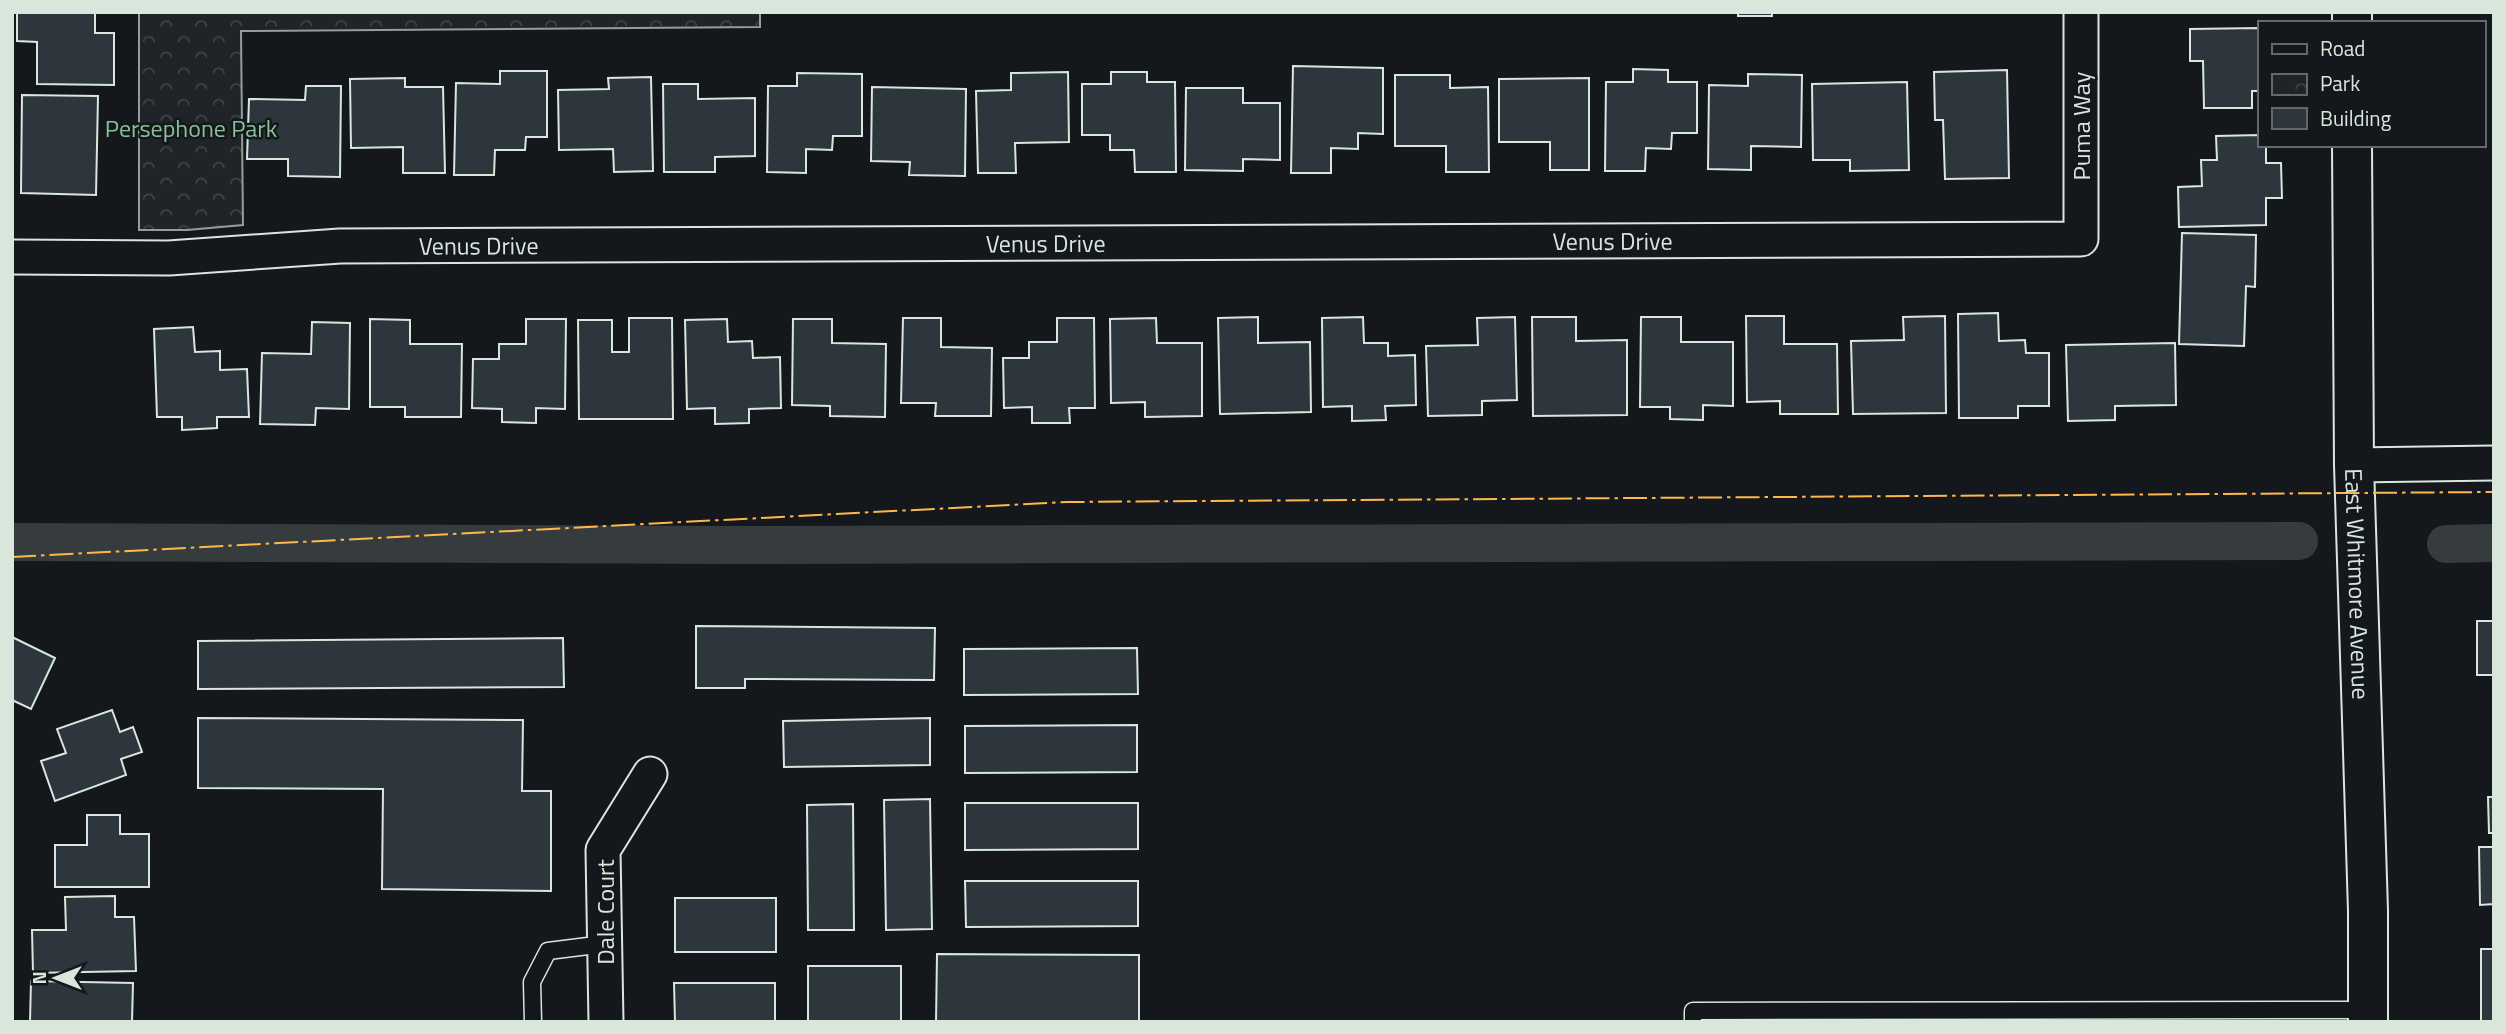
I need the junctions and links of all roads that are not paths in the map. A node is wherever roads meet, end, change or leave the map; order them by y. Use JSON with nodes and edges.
{"nodes":[{"id":1,"x":2081,"y":12,"type":"edge"},
{"id":2,"x":2352,"y":147,"type":"edge"},
{"id":3,"x":2081,"y":239,"type":"joint"},
{"id":4,"x":12,"y":257,"type":"edge"},
{"id":5,"x":2494,"y":463,"type":"edge"},
{"id":6,"x":2354,"y":465,"type":"junction"},
{"id":7,"x":650,"y":774,"type":"dead end"},
{"id":8,"x":604,"y":944,"type":"junction"},
{"id":9,"x":2227,"y":1015,"type":"edge"},
{"id":10,"x":1816,"y":1016,"type":"edge"},
{"id":11,"x":1929,"y":1016,"type":"edge"},
{"id":12,"x":2368,"y":1016,"type":"edge"},
{"id":13,"x":533,"y":1022,"type":"edge"},
{"id":14,"x":606,"y":1022,"type":"edge"},
{"id":15,"x":1693,"y":1022,"type":"edge"}],
"edges":[{"from":1,"to":3,"type":"street","name":"Puma Way"},
{"from":2,"to":6,"type":"main road","name":"East Whitmore Avenue"},
{"from":3,"to":4,"type":"street","name":"Venus Drive"},
{"from":5,"to":6,"type":"street"},
{"from":6,"to":12,"type":"main road","name":"East Whitmore Avenue"},
{"from":7,"to":8,"type":"street","name":"Dale Court"},
{"from":8,"to":13,"type":"lane"},
{"from":8,"to":14,"type":"street","name":"Dale Court"},
{"from":9,"to":11,"type":"lane"},
{"from":9,"to":12,"type":"lane"},
{"from":10,"to":11,"type":"lane"},
{"from":10,"to":15,"type":"lane"}]}
